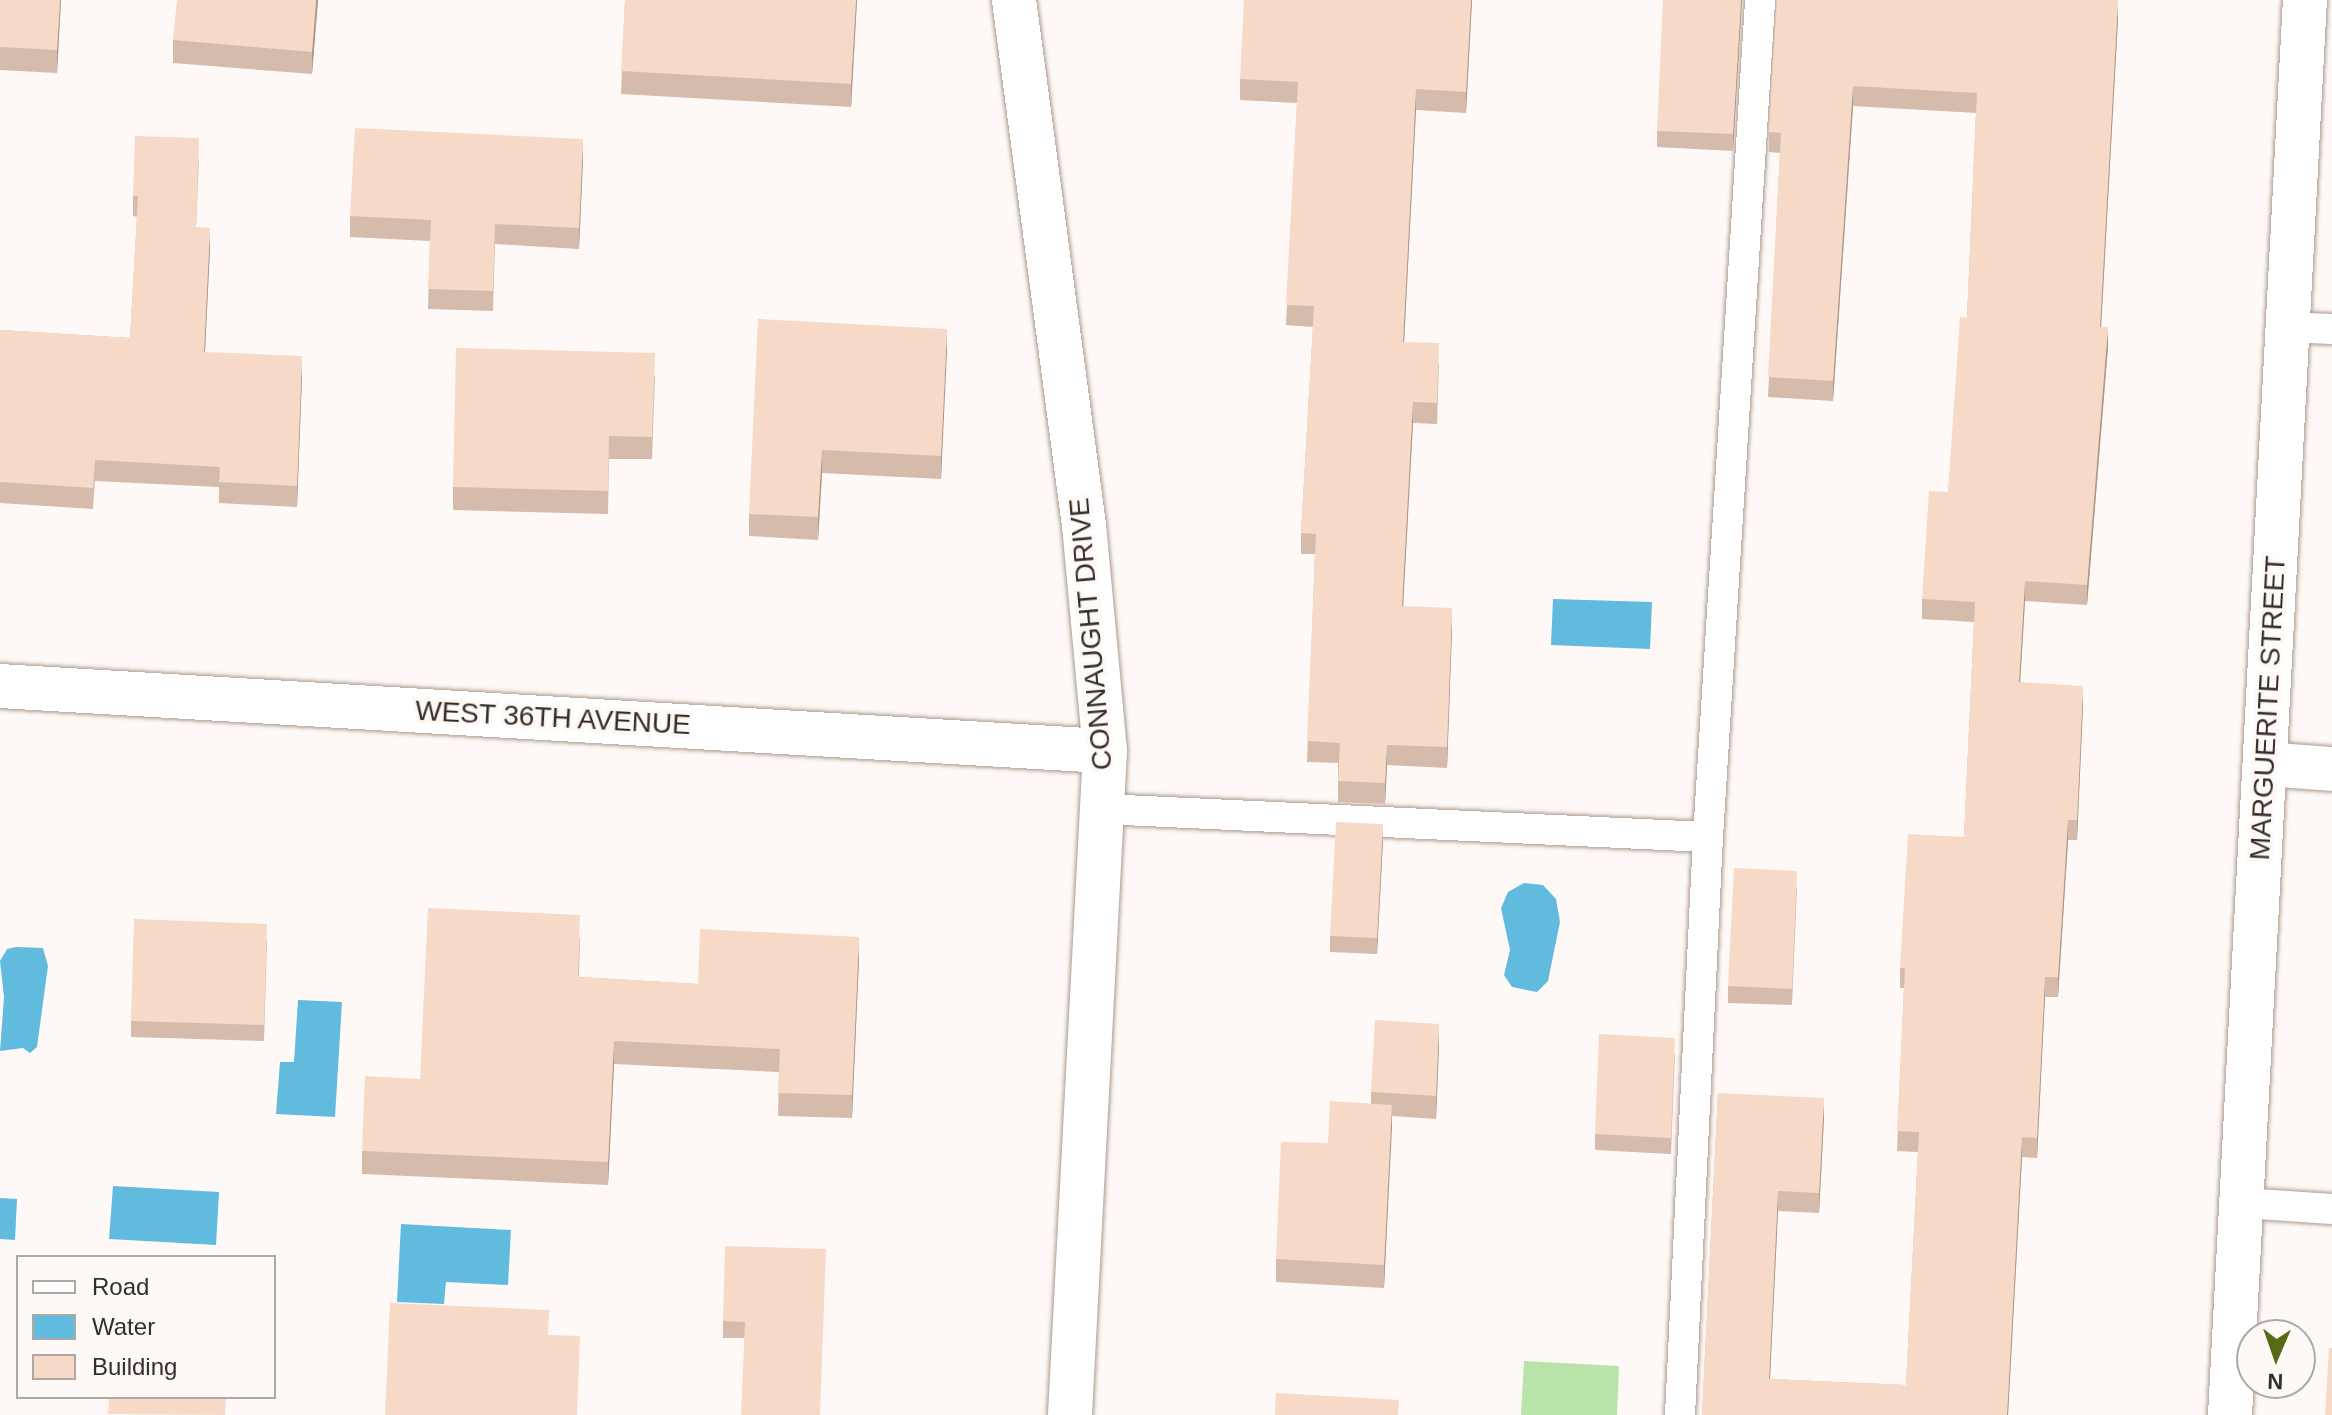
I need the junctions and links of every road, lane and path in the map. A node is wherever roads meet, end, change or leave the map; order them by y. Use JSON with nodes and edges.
{"nodes":[{"id":1,"x":1014,"y":0,"type":"edge"},
{"id":2,"x":1760,"y":0,"type":"edge"},
{"id":3,"x":2305,"y":0,"type":"edge"},
{"id":4,"x":2286,"y":327,"type":"junction"},
{"id":5,"x":2332,"y":329,"type":"edge"},
{"id":6,"x":0,"y":686,"type":"edge"},
{"id":7,"x":1105,"y":751,"type":"junction"},
{"id":8,"x":2265,"y":764,"type":"junction"},
{"id":9,"x":2332,"y":769,"type":"edge"},
{"id":10,"x":1102,"y":809,"type":"junction"},
{"id":11,"x":1708,"y":837,"type":"junction"},
{"id":12,"x":2243,"y":1203,"type":"junction"},
{"id":13,"x":2332,"y":1209,"type":"edge"},
{"id":14,"x":1070,"y":1415,"type":"edge"},
{"id":15,"x":1680,"y":1415,"type":"edge"},
{"id":16,"x":2230,"y":1415,"type":"edge"}],
"edges":[{"from":1,"to":7,"type":"street","name":"CONNAUGHT DRIVE"},
{"from":2,"to":11,"type":"lane"},
{"from":3,"to":4,"type":"street","name":"MARGUERITE STREET"},
{"from":4,"to":5,"type":"lane"},
{"from":4,"to":8,"type":"street","name":"MARGUERITE STREET"},
{"from":6,"to":7,"type":"street","name":"WEST 36TH AVENUE"},
{"from":7,"to":10,"type":"street","name":"CONNAUGHT DRIVE"},
{"from":8,"to":9,"type":"street"},
{"from":8,"to":12,"type":"street","name":"MARGUERITE STREET"},
{"from":10,"to":11,"type":"lane"},
{"from":10,"to":14,"type":"street","name":"CONNAUGHT DRIVE"},
{"from":11,"to":15,"type":"lane"},
{"from":12,"to":13,"type":"lane"},
{"from":12,"to":16,"type":"street","name":"MARGUERITE STREET"}]}
